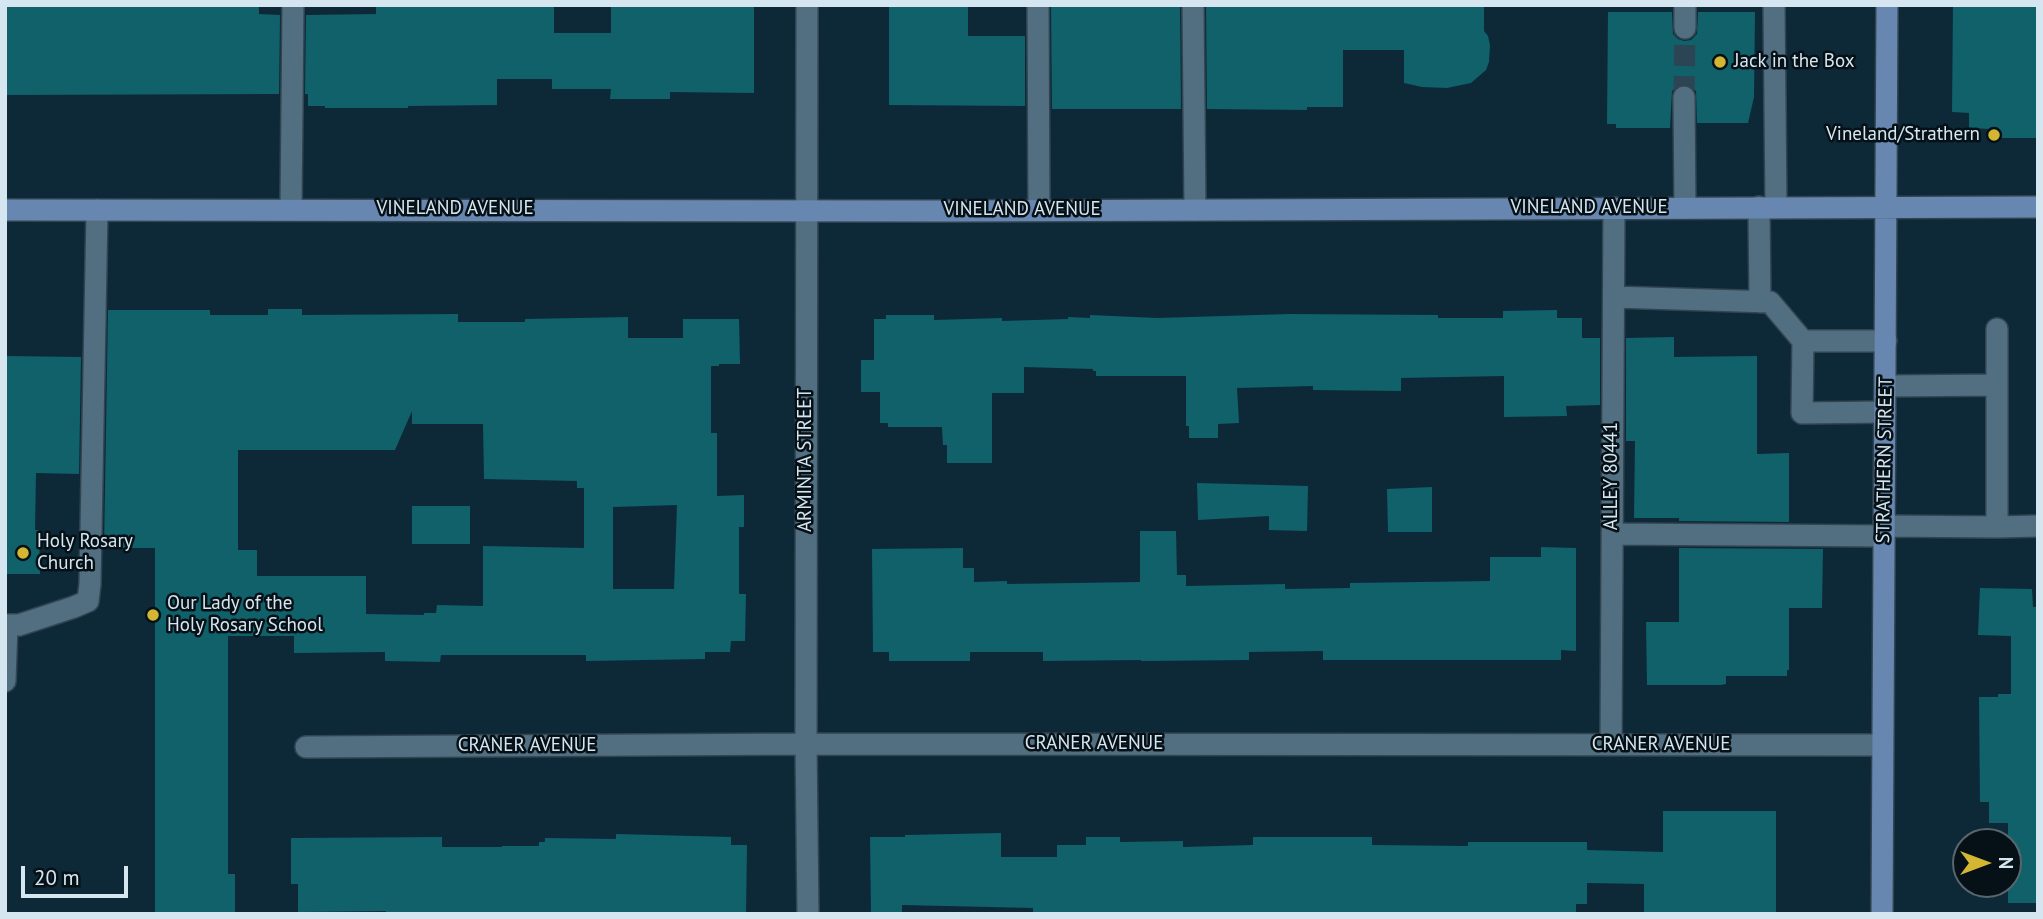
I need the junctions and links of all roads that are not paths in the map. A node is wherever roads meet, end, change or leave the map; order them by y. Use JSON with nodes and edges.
{"nodes":[{"id":1,"x":293,"y":5,"type":"edge"},
{"id":2,"x":807,"y":5,"type":"edge"},
{"id":3,"x":1038,"y":5,"type":"edge"},
{"id":4,"x":1193,"y":5,"type":"edge"},
{"id":5,"x":1685,"y":5,"type":"edge"},
{"id":6,"x":1774,"y":5,"type":"edge"},
{"id":7,"x":1887,"y":5,"type":"edge"},
{"id":8,"x":1685,"y":28,"type":"tunnel mouth"},
{"id":9,"x":1684,"y":97,"type":"tunnel mouth"},
{"id":10,"x":1887,"y":206,"type":"junction"},
{"id":11,"x":2038,"y":207,"type":"edge"},
{"id":12,"x":1614,"y":208,"type":"junction"},
{"id":13,"x":1685,"y":208,"type":"junction"},
{"id":14,"x":1768,"y":208,"type":"junction"},
{"id":15,"x":291,"y":209,"type":"junction"},
{"id":16,"x":5,"y":210,"type":"edge"},
{"id":17,"x":97,"y":210,"type":"junction"},
{"id":18,"x":1039,"y":210,"type":"junction"},
{"id":19,"x":1195,"y":210,"type":"junction"},
{"id":20,"x":807,"y":211,"type":"junction"},
{"id":21,"x":1614,"y":297,"type":"junction"},
{"id":22,"x":1760,"y":302,"type":"junction"},
{"id":23,"x":1997,"y":329,"type":"dead end"},
{"id":24,"x":1804,"y":341,"type":"junction"},
{"id":25,"x":1886,"y":341,"type":"junction"},
{"id":26,"x":1997,"y":385,"type":"junction"},
{"id":27,"x":1886,"y":386,"type":"junction"},
{"id":28,"x":1885,"y":412,"type":"junction"},
{"id":29,"x":2038,"y":526,"type":"edge"},
{"id":30,"x":1997,"y":527,"type":"junction"},
{"id":31,"x":1884,"y":531,"type":"junction"},
{"id":32,"x":1612,"y":534,"type":"junction"},
{"id":33,"x":6,"y":625,"type":"edge"},
{"id":34,"x":5,"y":681,"type":"edge"},
{"id":35,"x":806,"y":744,"type":"junction"},
{"id":36,"x":1611,"y":744,"type":"junction"},
{"id":37,"x":1882,"y":745,"type":"junction"},
{"id":38,"x":306,"y":747,"type":"dead end"},
{"id":39,"x":808,"y":914,"type":"edge"},
{"id":40,"x":1882,"y":914,"type":"edge"}],
"edges":[{"from":1,"to":15,"type":"street"},
{"from":2,"to":20,"type":"street","name":"ARMINTA STREET"},
{"from":3,"to":18,"type":"street"},
{"from":4,"to":19,"type":"street"},
{"from":5,"to":8,"type":"street"},
{"from":6,"to":14,"type":"street"},
{"from":7,"to":10,"type":"main road","name":"STRATHERN STREET"},
{"from":9,"to":13,"type":"street"},
{"from":10,"to":11,"type":"main road","name":"VINELAND AVENUE"},
{"from":10,"to":14,"type":"main road","name":"VINELAND AVENUE"},
{"from":10,"to":25,"type":"main road","name":"STRATHERN STREET"},
{"from":12,"to":13,"type":"main road","name":"VINELAND AVENUE"},
{"from":12,"to":19,"type":"main road","name":"VINELAND AVENUE"},
{"from":12,"to":21,"type":"street","name":"ALLEY 80441"},
{"from":13,"to":14,"type":"main road","name":"VINELAND AVENUE"},
{"from":14,"to":22,"type":"street"},
{"from":15,"to":17,"type":"main road","name":"VINELAND AVENUE"},
{"from":15,"to":20,"type":"main road","name":"VINELAND AVENUE"},
{"from":16,"to":17,"type":"main road","name":"VINELAND AVENUE"},
{"from":17,"to":33,"type":"street"},
{"from":18,"to":19,"type":"main road","name":"VINELAND AVENUE"},
{"from":18,"to":20,"type":"main road","name":"VINELAND AVENUE"},
{"from":20,"to":35,"type":"street","name":"ARMINTA STREET"},
{"from":21,"to":22,"type":"street"},
{"from":21,"to":32,"type":"street","name":"ALLEY 80441"},
{"from":22,"to":24,"type":"street"},
{"from":23,"to":26,"type":"street"},
{"from":24,"to":25,"type":"street"},
{"from":24,"to":28,"type":"street"},
{"from":25,"to":27,"type":"main road","name":"STRATHERN STREET"},
{"from":26,"to":27,"type":"street"},
{"from":26,"to":30,"type":"street"},
{"from":27,"to":28,"type":"main road","name":"STRATHERN STREET"},
{"from":28,"to":31,"type":"main road","name":"STRATHERN STREET"},
{"from":29,"to":30,"type":"street"},
{"from":30,"to":31,"type":"street"},
{"from":31,"to":32,"type":"street"},
{"from":31,"to":37,"type":"main road","name":"STRATHERN STREET"},
{"from":32,"to":36,"type":"street","name":"ALLEY 80441"},
{"from":33,"to":34,"type":"street"},
{"from":35,"to":36,"type":"street","name":"CRANER AVENUE"},
{"from":35,"to":38,"type":"street","name":"CRANER AVENUE"},
{"from":35,"to":39,"type":"street","name":"ARMINTA STREET"},
{"from":36,"to":37,"type":"street","name":"CRANER AVENUE"},
{"from":37,"to":40,"type":"main road","name":"STRATHERN STREET"}]}
